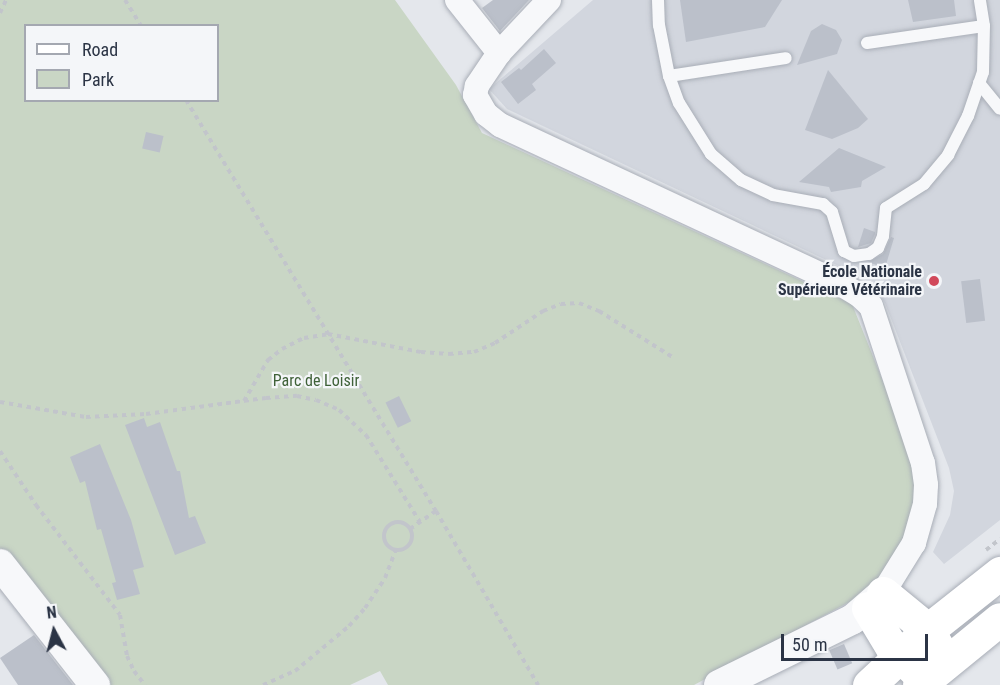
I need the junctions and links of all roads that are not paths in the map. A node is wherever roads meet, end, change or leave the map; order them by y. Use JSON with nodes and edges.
{"nodes":[{"id":1,"x":457,"y":0,"type":"edge"},
{"id":2,"x":549,"y":0,"type":"edge"},
{"id":3,"x":658,"y":0,"type":"edge"},
{"id":4,"x":980,"y":0,"type":"edge"},
{"id":5,"x":984,"y":26,"type":"junction"},
{"id":6,"x":867,"y":43,"type":"dead end"},
{"id":7,"x":499,"y":53,"type":"junction"},
{"id":8,"x":786,"y":58,"type":"dead end"},
{"id":9,"x":669,"y":76,"type":"junction"},
{"id":10,"x":980,"y":83,"type":"junction"},
{"id":11,"x":1000,"y":109,"type":"edge"},
{"id":12,"x":992,"y":562,"type":"edge"},
{"id":13,"x":0,"y":564,"type":"edge"},
{"id":14,"x":875,"y":601,"type":"junction"},
{"id":15,"x":1000,"y":619,"type":"edge"},
{"id":16,"x":928,"y":630,"type":"junction"},
{"id":17,"x":898,"y":657,"type":"junction"},
{"id":18,"x":930,"y":675,"type":"edge"},
{"id":19,"x":95,"y":685,"type":"edge"},
{"id":20,"x":719,"y":685,"type":"edge"},
{"id":21,"x":869,"y":685,"type":"edge"}],
"edges":[{"from":1,"to":7,"type":"street"},
{"from":2,"to":7,"type":"street"},
{"from":3,"to":9,"type":"lane"},
{"from":4,"to":5,"type":"lane"},
{"from":5,"to":6,"type":"lane"},
{"from":5,"to":10,"type":"lane"},
{"from":7,"to":14,"type":"street"},
{"from":8,"to":9,"type":"lane"},
{"from":9,"to":10,"type":"lane"},
{"from":10,"to":11,"type":"lane"},
{"from":12,"to":16,"type":"main road"},
{"from":13,"to":19,"type":"street"},
{"from":14,"to":16,"type":"main road"},
{"from":14,"to":17,"type":"main road"},
{"from":14,"to":20,"type":"street"},
{"from":15,"to":18,"type":"main road"},
{"from":16,"to":17,"type":"main road"},
{"from":16,"to":18,"type":"main road"},
{"from":17,"to":18,"type":"main road"},
{"from":17,"to":21,"type":"main road"}]}
